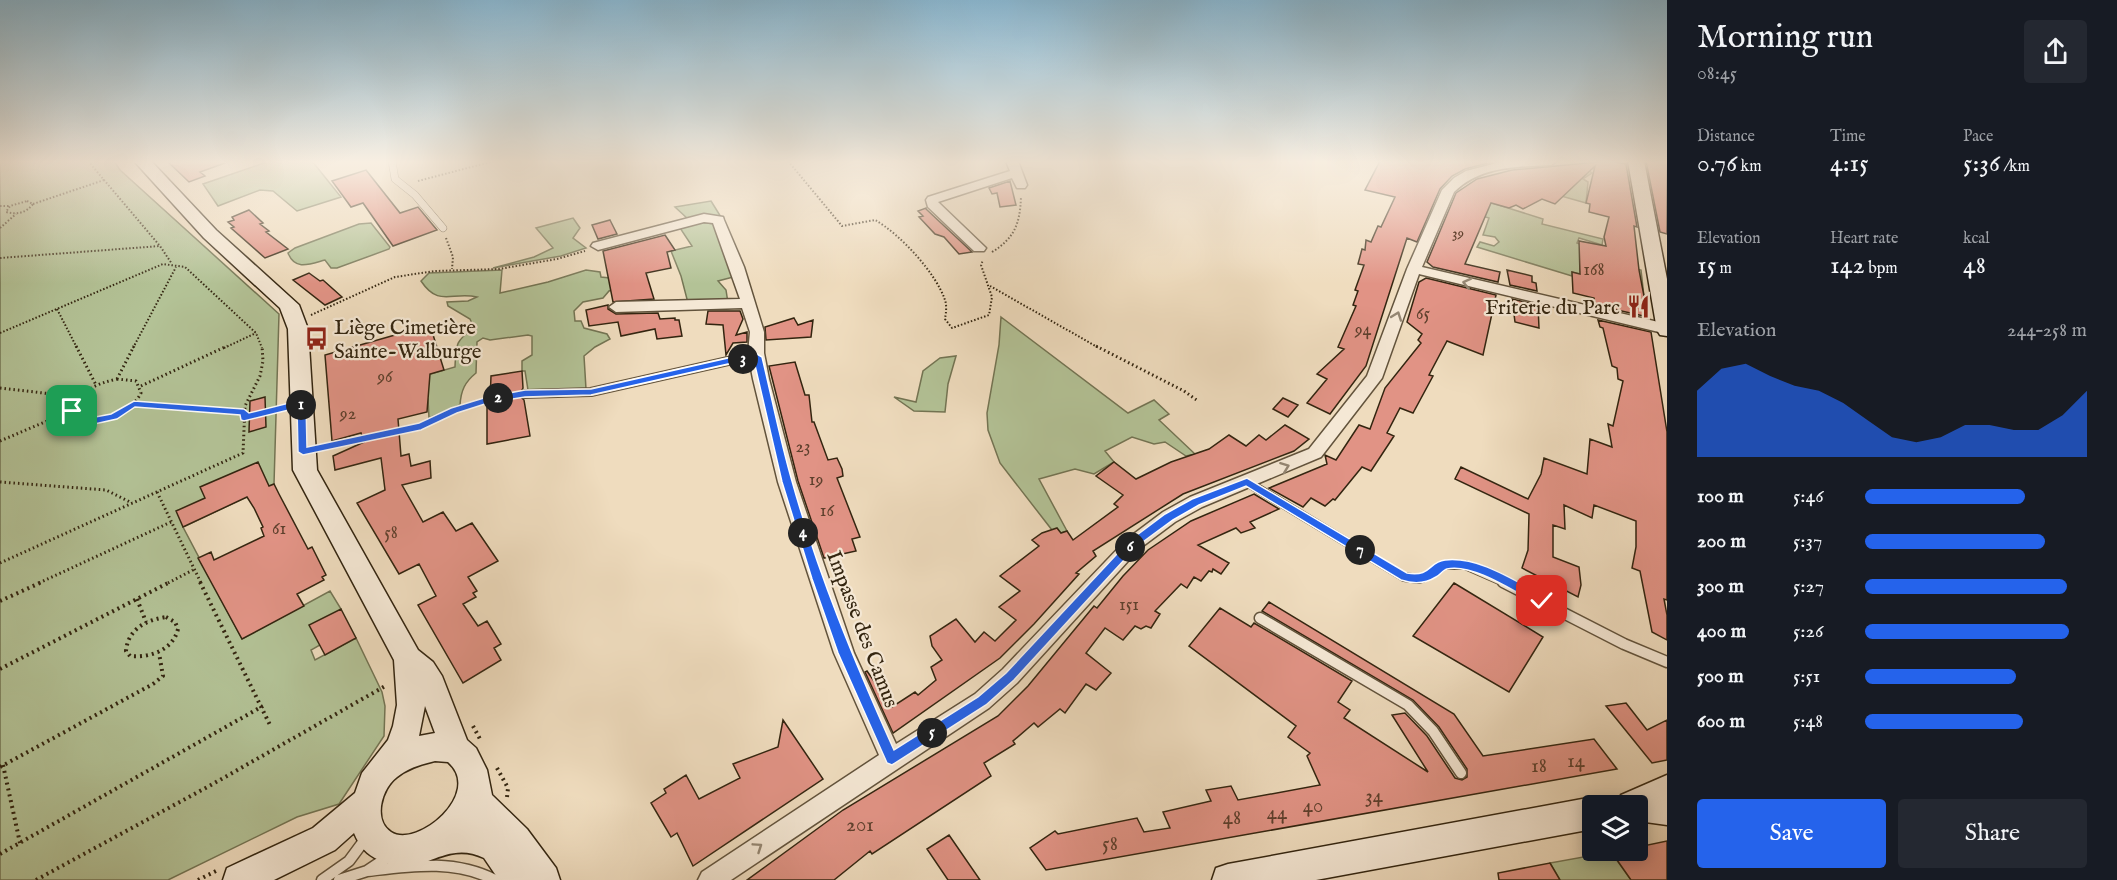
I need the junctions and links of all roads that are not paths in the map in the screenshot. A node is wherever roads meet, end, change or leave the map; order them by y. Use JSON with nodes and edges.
{"nodes":[{"id":1,"x":180,"y":202,"type":"edge"},
{"id":2,"x":420,"y":202,"type":"edge"},
{"id":3,"x":932,"y":202,"type":"edge"},
{"id":4,"x":1443,"y":202,"type":"edge"},
{"id":5,"x":1644,"y":202,"type":"edge"},
{"id":6,"x":443,"y":228,"type":"road end"},
{"id":7,"x":598,"y":246,"type":"road end"},
{"id":8,"x":984,"y":253,"type":"road end"},
{"id":9,"x":1414,"y":269,"type":"junction"},
{"id":10,"x":749,"y":303,"type":"junction"},
{"id":11,"x":616,"y":307,"type":"dead end"},
{"id":12,"x":1667,"y":329,"type":"edge"},
{"id":13,"x":757,"y":357,"type":"junction"},
{"id":14,"x":525,"y":394,"type":"road end"},
{"id":15,"x":1247,"y":482,"type":"junction"},
{"id":16,"x":1260,"y":618,"type":"dead end"},
{"id":17,"x":408,"y":659,"type":"junction"},
{"id":18,"x":1667,"y":662,"type":"edge"},
{"id":19,"x":456,"y":751,"type":"junction"},
{"id":20,"x":892,"y":759,"type":"junction"},
{"id":21,"x":389,"y":766,"type":"junction"},
{"id":22,"x":1461,"y":773,"type":"dead end"},
{"id":23,"x":474,"y":788,"type":"junction"},
{"id":24,"x":1667,"y":790,"type":"edge"},
{"id":25,"x":1648,"y":799,"type":"edge"},
{"id":26,"x":1648,"y":807,"type":"edge"},
{"id":27,"x":1667,"y":810,"type":"edge"},
{"id":28,"x":1582,"y":815,"type":"edge"},
{"id":29,"x":368,"y":818,"type":"junction"},
{"id":30,"x":440,"y":839,"type":"junction"},
{"id":31,"x":396,"y":851,"type":"junction"},
{"id":32,"x":367,"y":871,"type":"junction"},
{"id":33,"x":233,"y":873,"type":"edge"},
{"id":34,"x":322,"y":880,"type":"edge"},
{"id":35,"x":339,"y":880,"type":"edge"},
{"id":36,"x":495,"y":880,"type":"edge"},
{"id":37,"x":519,"y":880,"type":"edge"},
{"id":38,"x":544,"y":880,"type":"edge"},
{"id":39,"x":710,"y":880,"type":"edge"},
{"id":40,"x":1228,"y":880,"type":"edge"}],
"edges":[{"from":1,"to":17,"type":"street"},
{"from":2,"to":6,"type":"lane"},
{"from":3,"to":8,"type":"street"},
{"from":4,"to":9,"type":"street"},
{"from":5,"to":12,"type":"street"},
{"from":7,"to":10,"type":"street","name":"Impasse des Camus"},
{"from":12,"to":9,"type":"street","one_way":true},
{"from":15,"to":9,"type":"street","one_way":true},
{"from":10,"to":11,"type":"street"},
{"from":10,"to":13,"type":"street","name":"Impasse des Camus"},
{"from":13,"to":14,"type":"lane"},
{"from":13,"to":20,"type":"street","name":"Impasse des Camus"},
{"from":15,"to":18,"type":"lane"},
{"from":15,"to":20,"type":"street"},
{"from":16,"to":22,"type":"lane"},
{"from":17,"to":19,"type":"street"},
{"from":17,"to":21,"type":"street"},
{"from":19,"to":21,"type":"street"},
{"from":19,"to":23,"type":"street"},
{"from":39,"to":20,"type":"street","one_way":true},
{"from":21,"to":29,"type":"street"},
{"from":23,"to":30,"type":"street"},
{"from":23,"to":38,"type":"street"},
{"from":24,"to":25,"type":"street"},
{"from":26,"to":27,"type":"street"},
{"from":28,"to":40,"type":"street"},
{"from":29,"to":31,"type":"street"},
{"from":29,"to":33,"type":"street"},
{"from":29,"to":34,"type":"lane"},
{"from":30,"to":31,"type":"street"},
{"from":30,"to":37,"type":"street"},
{"from":31,"to":32,"type":"lane"},
{"from":32,"to":35,"type":"lane"},
{"from":32,"to":36,"type":"lane"}]}
